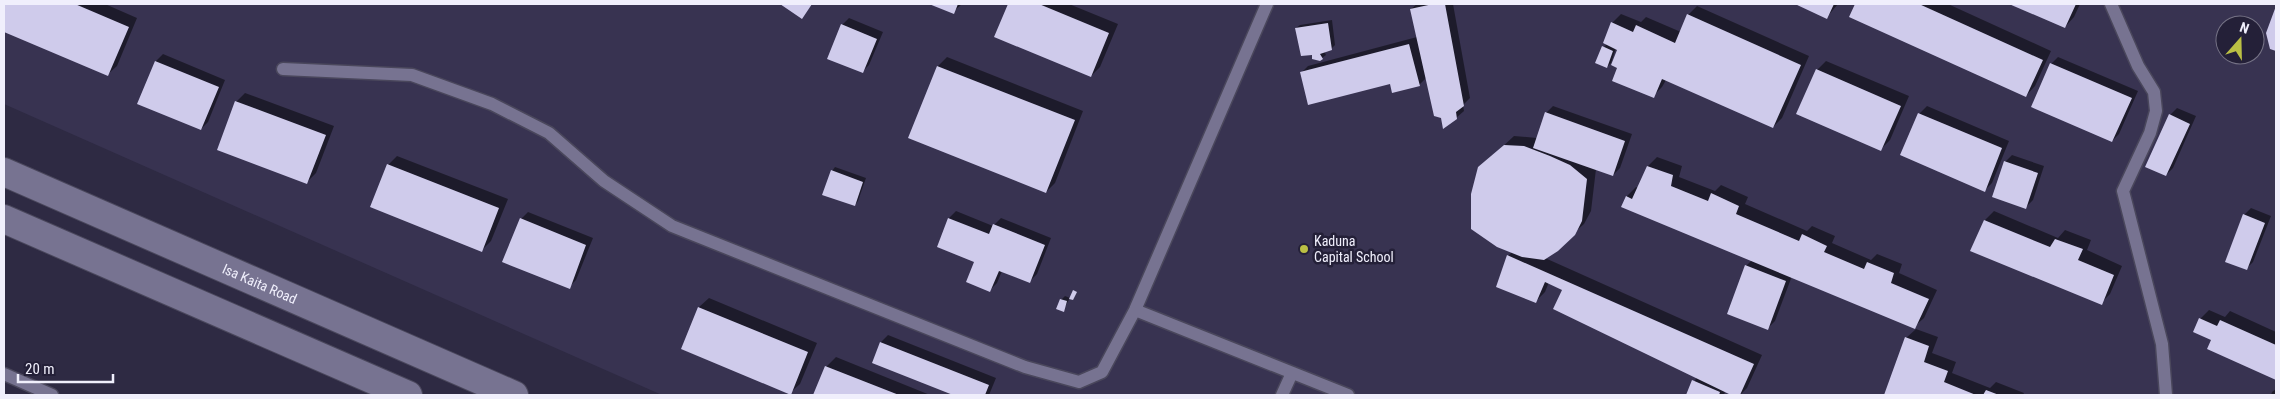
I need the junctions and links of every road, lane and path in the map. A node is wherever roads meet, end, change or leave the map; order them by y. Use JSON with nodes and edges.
{"nodes":[{"id":1,"x":1267,"y":4,"type":"edge"},
{"id":2,"x":2110,"y":4,"type":"edge"},
{"id":3,"x":283,"y":69,"type":"dead end"},
{"id":4,"x":4,"y":172,"type":"edge"},
{"id":5,"x":4,"y":219,"type":"edge"},
{"id":6,"x":1135,"y":310,"type":"junction"},
{"id":7,"x":1292,"y":373,"type":"junction"},
{"id":8,"x":4,"y":374,"type":"edge"},
{"id":9,"x":52,"y":395,"type":"edge"},
{"id":10,"x":408,"y":395,"type":"edge"},
{"id":11,"x":514,"y":395,"type":"edge"},
{"id":12,"x":1282,"y":395,"type":"edge"},
{"id":13,"x":1348,"y":395,"type":"edge"},
{"id":14,"x":2166,"y":395,"type":"edge"}],
"edges":[{"from":1,"to":6,"type":"lane"},
{"from":2,"to":14,"type":"lane"},
{"from":3,"to":6,"type":"lane"},
{"from":4,"to":11,"type":"main road","name":"Isa Kaita Road"},
{"from":5,"to":10,"type":"main road"},
{"from":6,"to":7,"type":"lane"},
{"from":7,"to":12,"type":"lane"},
{"from":7,"to":13,"type":"lane"},
{"from":8,"to":9,"type":"lane"}]}
